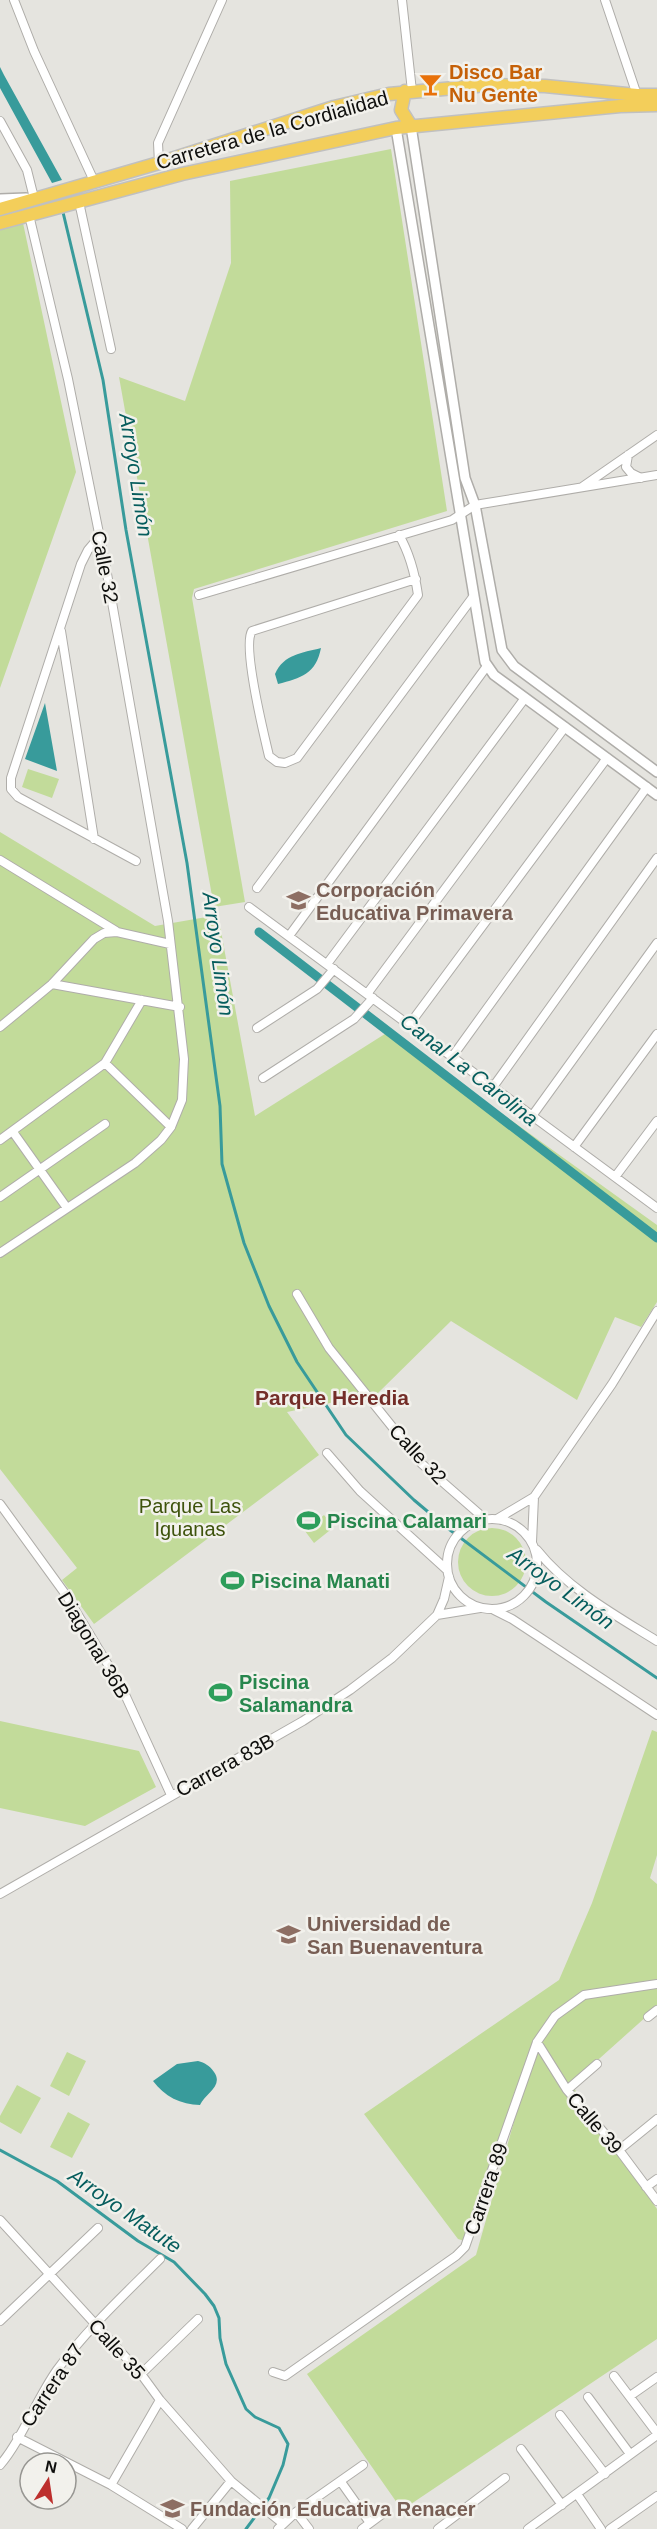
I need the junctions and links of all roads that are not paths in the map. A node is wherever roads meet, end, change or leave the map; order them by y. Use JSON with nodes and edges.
{"nodes":[{"id":1,"x":14,"y":0,"type":"edge"},
{"id":2,"x":222,"y":0,"type":"edge"},
{"id":3,"x":402,"y":0,"type":"edge"},
{"id":4,"x":605,"y":0,"type":"edge"},
{"id":5,"x":409,"y":91,"type":"junction"},
{"id":6,"x":389,"y":94,"type":"junction"},
{"id":7,"x":657,"y":94,"type":"edge"},
{"id":8,"x":637,"y":95,"type":"junction"},
{"id":9,"x":657,"y":105,"type":"edge"},
{"id":10,"x":0,"y":121,"type":"edge"},
{"id":11,"x":411,"y":126,"type":"junction"},
{"id":12,"x":396,"y":128,"type":"junction"},
{"id":13,"x":159,"y":163,"type":"junction"},
{"id":14,"x":94,"y":182,"type":"junction"},
{"id":15,"x":39,"y":197,"type":"junction"},
{"id":16,"x":0,"y":199,"type":"edge"},
{"id":17,"x":80,"y":202,"type":"junction"},
{"id":18,"x":0,"y":209,"type":"edge"},
{"id":19,"x":29,"y":215,"type":"junction"},
{"id":20,"x":0,"y":223,"type":"edge"},
{"id":21,"x":111,"y":349,"type":"dead end"},
{"id":22,"x":657,"y":435,"type":"edge"},
{"id":23,"x":628,"y":455,"type":"junction"},
{"id":24,"x":657,"y":475,"type":"edge"},
{"id":25,"x":641,"y":478,"type":"junction"},
{"id":26,"x":579,"y":489,"type":"junction"},
{"id":27,"x":475,"y":505,"type":"junction"},
{"id":28,"x":459,"y":517,"type":"junction"},
{"id":29,"x":399,"y":535,"type":"junction"},
{"id":30,"x":99,"y":537,"type":"junction"},
{"id":31,"x":416,"y":579,"type":"junction"},
{"id":32,"x":199,"y":595,"type":"dead end"},
{"id":33,"x":472,"y":597,"type":"junction"},
{"id":34,"x":60,"y":628,"type":"junction"},
{"id":35,"x":487,"y":666,"type":"junction"},
{"id":36,"x":525,"y":698,"type":"junction"},
{"id":37,"x":565,"y":727,"type":"junction"},
{"id":38,"x":599,"y":730,"type":"junction"},
{"id":39,"x":589,"y":745,"type":"junction"},
{"id":40,"x":607,"y":758,"type":"junction"},
{"id":41,"x":657,"y":772,"type":"edge"},
{"id":42,"x":646,"y":787,"type":"junction"},
{"id":43,"x":657,"y":795,"type":"edge"},
{"id":44,"x":94,"y":839,"type":"junction"},
{"id":45,"x":657,"y":858,"type":"edge"},
{"id":46,"x":0,"y":860,"type":"edge"},
{"id":47,"x":136,"y":861,"type":"dead end"},
{"id":48,"x":257,"y":888,"type":"dead end"},
{"id":49,"x":249,"y":907,"type":"dead end"},
{"id":50,"x":117,"y":932,"type":"junction"},
{"id":51,"x":289,"y":936,"type":"junction"},
{"id":52,"x":657,"y":943,"type":"edge"},
{"id":53,"x":170,"y":944,"type":"junction"},
{"id":54,"x":327,"y":964,"type":"junction"},
{"id":55,"x":334,"y":969,"type":"junction"},
{"id":56,"x":52,"y":984,"type":"junction"},
{"id":57,"x":370,"y":996,"type":"junction"},
{"id":58,"x":142,"y":1000,"type":"junction"},
{"id":59,"x":180,"y":1007,"type":"junction"},
{"id":60,"x":409,"y":1025,"type":"junction"},
{"id":61,"x":0,"y":1027,"type":"edge"},
{"id":62,"x":257,"y":1028,"type":"dead end"},
{"id":63,"x":657,"y":1034,"type":"edge"},
{"id":64,"x":452,"y":1057,"type":"junction"},
{"id":65,"x":105,"y":1063,"type":"junction"},
{"id":66,"x":263,"y":1078,"type":"dead end"},
{"id":67,"x":493,"y":1087,"type":"junction"},
{"id":68,"x":532,"y":1116,"type":"junction"},
{"id":69,"x":657,"y":1121,"type":"edge"},
{"id":70,"x":105,"y":1124,"type":"dead end"},
{"id":71,"x":171,"y":1127,"type":"junction"},
{"id":72,"x":12,"y":1132,"type":"junction"},
{"id":73,"x":0,"y":1140,"type":"edge"},
{"id":74,"x":574,"y":1147,"type":"junction"},
{"id":75,"x":40,"y":1170,"type":"junction"},
{"id":76,"x":615,"y":1177,"type":"junction"},
{"id":77,"x":0,"y":1197,"type":"edge"},
{"id":78,"x":67,"y":1208,"type":"junction"},
{"id":79,"x":657,"y":1208,"type":"edge"},
{"id":80,"x":0,"y":1253,"type":"edge"},
{"id":81,"x":297,"y":1294,"type":"dead end"},
{"id":82,"x":657,"y":1311,"type":"edge"},
{"id":83,"x":327,"y":1453,"type":"dead end"},
{"id":84,"x":534,"y":1497,"type":"junction"},
{"id":85,"x":0,"y":1504,"type":"edge"},
{"id":86,"x":485,"y":1519,"type":"junction"},
{"id":87,"x":496,"y":1519,"type":"junction"},
{"id":88,"x":534,"y":1545,"type":"junction"},
{"id":89,"x":448,"y":1573,"type":"junction"},
{"id":90,"x":481,"y":1608,"type":"junction"},
{"id":91,"x":492,"y":1609,"type":"junction"},
{"id":92,"x":437,"y":1615,"type":"junction"},
{"id":93,"x":657,"y":1641,"type":"edge"},
{"id":94,"x":657,"y":1715,"type":"edge"},
{"id":95,"x":171,"y":1795,"type":"junction"},
{"id":96,"x":0,"y":1894,"type":"edge"},
{"id":97,"x":657,"y":1984,"type":"edge"},
{"id":98,"x":657,"y":2010,"type":"edge"},
{"id":99,"x":648,"y":2017,"type":"dead end"},
{"id":100,"x":537,"y":2042,"type":"junction"},
{"id":101,"x":597,"y":2064,"type":"dead end"},
{"id":102,"x":567,"y":2090,"type":"junction"},
{"id":103,"x":657,"y":2119,"type":"edge"},
{"id":104,"x":619,"y":2150,"type":"junction"},
{"id":105,"x":657,"y":2179,"type":"edge"},
{"id":106,"x":646,"y":2187,"type":"junction"},
{"id":107,"x":657,"y":2201,"type":"edge"},
{"id":108,"x":0,"y":2220,"type":"edge"},
{"id":109,"x":98,"y":2228,"type":"dead end"},
{"id":110,"x":160,"y":2259,"type":"dead end"},
{"id":111,"x":50,"y":2275,"type":"junction"},
{"id":112,"x":198,"y":2319,"type":"dead end"},
{"id":113,"x":0,"y":2321,"type":"edge"},
{"id":114,"x":95,"y":2324,"type":"junction"},
{"id":115,"x":273,"y":2372,"type":"dead end"},
{"id":116,"x":141,"y":2374,"type":"junction"},
{"id":117,"x":614,"y":2376,"type":"dead end"},
{"id":118,"x":657,"y":2377,"type":"edge"},
{"id":119,"x":630,"y":2396,"type":"junction"},
{"id":120,"x":588,"y":2397,"type":"dead end"},
{"id":121,"x":160,"y":2400,"type":"junction"},
{"id":122,"x":560,"y":2415,"type":"dead end"},
{"id":123,"x":17,"y":2437,"type":"junction"},
{"id":124,"x":656,"y":2437,"type":"edge"},
{"id":125,"x":521,"y":2449,"type":"dead end"},
{"id":126,"x":630,"y":2454,"type":"junction"},
{"id":127,"x":1,"y":2461,"type":"edge"},
{"id":128,"x":363,"y":2464,"type":"dead end"},
{"id":129,"x":604,"y":2474,"type":"junction"},
{"id":130,"x":505,"y":2478,"type":"dead end"},
{"id":131,"x":233,"y":2482,"type":"junction"},
{"id":132,"x":341,"y":2482,"type":"junction"},
{"id":133,"x":111,"y":2485,"type":"junction"},
{"id":134,"x":577,"y":2494,"type":"junction"},
{"id":135,"x":657,"y":2496,"type":"edge"},
{"id":136,"x":562,"y":2505,"type":"junction"},
{"id":137,"x":296,"y":2512,"type":"junction"},
{"id":138,"x":385,"y":2512,"type":"dead end"},
{"id":139,"x":370,"y":2523,"type":"junction"},
{"id":140,"x":280,"y":2526,"type":"edge"},
{"id":141,"x":530,"y":2528,"type":"edge"},
{"id":142,"x":182,"y":2529,"type":"edge"},
{"id":143,"x":192,"y":2529,"type":"edge"},
{"id":144,"x":309,"y":2529,"type":"edge"},
{"id":145,"x":362,"y":2529,"type":"edge"},
{"id":146,"x":438,"y":2529,"type":"edge"},
{"id":147,"x":601,"y":2529,"type":"edge"},
{"id":148,"x":610,"y":2529,"type":"edge"}],
"edges":[{"from":1,"to":14,"type":"street"},
{"from":2,"to":13,"type":"street"},
{"from":3,"to":5,"type":"street"},
{"from":4,"to":8,"type":"street"},
{"from":5,"to":6,"type":"highway","name":"Carretera de la Cordialidad"},
{"from":5,"to":8,"type":"highway","name":"Carretera de la Cordialidad"},
{"from":5,"to":11,"type":"highway"},
{"from":6,"to":12,"type":"highway"},
{"from":6,"to":13,"type":"highway","name":"Carretera de la Cordialidad"},
{"from":7,"to":8,"type":"highway","name":"Carretera de la Cordialidad"},
{"from":9,"to":11,"type":"highway","name":"Carretera de la Cordialidad"},
{"from":10,"to":15,"type":"street"},
{"from":11,"to":12,"type":"highway","name":"Carretera de la Cordialidad"},
{"from":11,"to":27,"type":"street"},
{"from":12,"to":17,"type":"highway","name":"Carretera de la Cordialidad"},
{"from":12,"to":28,"type":"street"},
{"from":13,"to":14,"type":"highway","name":"Carretera de la Cordialidad"},
{"from":14,"to":15,"type":"highway","name":"Carretera de la Cordialidad"},
{"from":15,"to":16,"type":"street"},
{"from":15,"to":18,"type":"highway","name":"Carretera de la Cordialidad"},
{"from":17,"to":19,"type":"highway","name":"Carretera de la Cordialidad"},
{"from":17,"to":21,"type":"street"},
{"from":19,"to":20,"type":"highway","name":"Carretera de la Cordialidad"},
{"from":19,"to":30,"type":"street","name":"Calle 32"},
{"from":22,"to":23,"type":"street"},
{"from":23,"to":25,"type":"street"},
{"from":23,"to":26,"type":"street"},
{"from":24,"to":25,"type":"street"},
{"from":25,"to":26,"type":"street"},
{"from":26,"to":27,"type":"street"},
{"from":27,"to":28,"type":"street"},
{"from":27,"to":38,"type":"street"},
{"from":28,"to":29,"type":"street"},
{"from":28,"to":33,"type":"street"},
{"from":29,"to":31,"type":"street"},
{"from":29,"to":32,"type":"street"},
{"from":30,"to":34,"type":"street"},
{"from":30,"to":53,"type":"street","name":"Calle 32"},
{"from":31,"to":31,"type":"street"},
{"from":33,"to":35,"type":"street"},
{"from":33,"to":48,"type":"street"},
{"from":34,"to":44,"type":"street"},
{"from":34,"to":44,"type":"street"},
{"from":35,"to":36,"type":"street"},
{"from":35,"to":51,"type":"street"},
{"from":36,"to":37,"type":"street"},
{"from":36,"to":54,"type":"street"},
{"from":37,"to":39,"type":"street"},
{"from":37,"to":57,"type":"street"},
{"from":38,"to":39,"type":"street"},
{"from":38,"to":41,"type":"street"},
{"from":39,"to":40,"type":"street"},
{"from":40,"to":42,"type":"street"},
{"from":40,"to":60,"type":"street"},
{"from":42,"to":43,"type":"street"},
{"from":42,"to":64,"type":"street"},
{"from":44,"to":47,"type":"street"},
{"from":45,"to":67,"type":"street"},
{"from":46,"to":50,"type":"street"},
{"from":49,"to":51,"type":"street"},
{"from":50,"to":53,"type":"street"},
{"from":50,"to":56,"type":"street"},
{"from":51,"to":54,"type":"street"},
{"from":52,"to":68,"type":"street"},
{"from":53,"to":59,"type":"street","name":"Calle 32"},
{"from":54,"to":55,"type":"street"},
{"from":55,"to":57,"type":"street"},
{"from":55,"to":62,"type":"street"},
{"from":56,"to":58,"type":"street"},
{"from":56,"to":61,"type":"street"},
{"from":57,"to":60,"type":"street"},
{"from":57,"to":66,"type":"street"},
{"from":58,"to":59,"type":"street"},
{"from":58,"to":65,"type":"street"},
{"from":59,"to":71,"type":"street","name":"Calle 32"},
{"from":60,"to":64,"type":"street"},
{"from":63,"to":74,"type":"street"},
{"from":64,"to":67,"type":"street"},
{"from":65,"to":71,"type":"street"},
{"from":65,"to":72,"type":"street"},
{"from":67,"to":68,"type":"street"},
{"from":68,"to":74,"type":"street"},
{"from":69,"to":76,"type":"street"},
{"from":70,"to":75,"type":"street"},
{"from":71,"to":78,"type":"street"},
{"from":72,"to":73,"type":"street"},
{"from":72,"to":75,"type":"street"},
{"from":74,"to":76,"type":"street"},
{"from":75,"to":77,"type":"street"},
{"from":75,"to":78,"type":"street"},
{"from":76,"to":79,"type":"street"},
{"from":78,"to":80,"type":"street"},
{"from":81,"to":86,"type":"street","name":"Calle 32"},
{"from":82,"to":84,"type":"street"},
{"from":83,"to":89,"type":"street"},
{"from":84,"to":87,"type":"street"},
{"from":84,"to":88,"type":"street"},
{"from":85,"to":95,"type":"street","name":"Diagonal 36B"},
{"from":86,"to":87,"type":"street"},
{"from":86,"to":89,"type":"street"},
{"from":87,"to":88,"type":"street"},
{"from":88,"to":91,"type":"street"},
{"from":88,"to":93,"type":"street"},
{"from":89,"to":90,"type":"street"},
{"from":89,"to":92,"type":"street","name":"Carrera 83B"},
{"from":90,"to":91,"type":"street"},
{"from":90,"to":92,"type":"street"},
{"from":91,"to":94,"type":"street"},
{"from":92,"to":95,"type":"street","name":"Carrera 83B"},
{"from":95,"to":96,"type":"street","name":"Carrera 83B"},
{"from":97,"to":100,"type":"street","name":"Carrera 89"},
{"from":98,"to":99,"type":"street"},
{"from":100,"to":102,"type":"street","name":"Calle 39"},
{"from":100,"to":115,"type":"street","name":"Carrera 89"},
{"from":101,"to":102,"type":"street"},
{"from":102,"to":104,"type":"street","name":"Calle 39"},
{"from":103,"to":104,"type":"street"},
{"from":104,"to":106,"type":"street","name":"Calle 39"},
{"from":105,"to":106,"type":"street"},
{"from":106,"to":107,"type":"street","name":"Calle 39"},
{"from":108,"to":111,"type":"street","name":"Calle 35"},
{"from":109,"to":111,"type":"street"},
{"from":110,"to":114,"type":"street","name":"Carrera 87"},
{"from":111,"to":113,"type":"street"},
{"from":111,"to":114,"type":"street","name":"Calle 35"},
{"from":112,"to":116,"type":"street"},
{"from":114,"to":116,"type":"street","name":"Calle 35"},
{"from":114,"to":123,"type":"street","name":"Carrera 87"},
{"from":116,"to":121,"type":"street","name":"Calle 35"},
{"from":117,"to":119,"type":"street"},
{"from":118,"to":119,"type":"street"},
{"from":119,"to":124,"type":"street"},
{"from":120,"to":126,"type":"street"},
{"from":121,"to":131,"type":"street","name":"Calle 35"},
{"from":121,"to":133,"type":"street"},
{"from":122,"to":129,"type":"street"},
{"from":123,"to":127,"type":"street","name":"Carrera 87"},
{"from":123,"to":133,"type":"street"},
{"from":124,"to":126,"type":"street"},
{"from":125,"to":136,"type":"street"},
{"from":126,"to":129,"type":"street"},
{"from":128,"to":132,"type":"street"},
{"from":129,"to":134,"type":"street"},
{"from":130,"to":146,"type":"street"},
{"from":131,"to":140,"type":"street","name":"Calle 35"},
{"from":131,"to":143,"type":"street"},
{"from":132,"to":137,"type":"street"},
{"from":132,"to":139,"type":"street"},
{"from":133,"to":142,"type":"street"},
{"from":134,"to":136,"type":"street"},
{"from":134,"to":147,"type":"street"},
{"from":135,"to":148,"type":"street"},
{"from":136,"to":141,"type":"street"},
{"from":137,"to":140,"type":"street"},
{"from":137,"to":144,"type":"street"},
{"from":138,"to":139,"type":"street"},
{"from":139,"to":145,"type":"street"}]}
